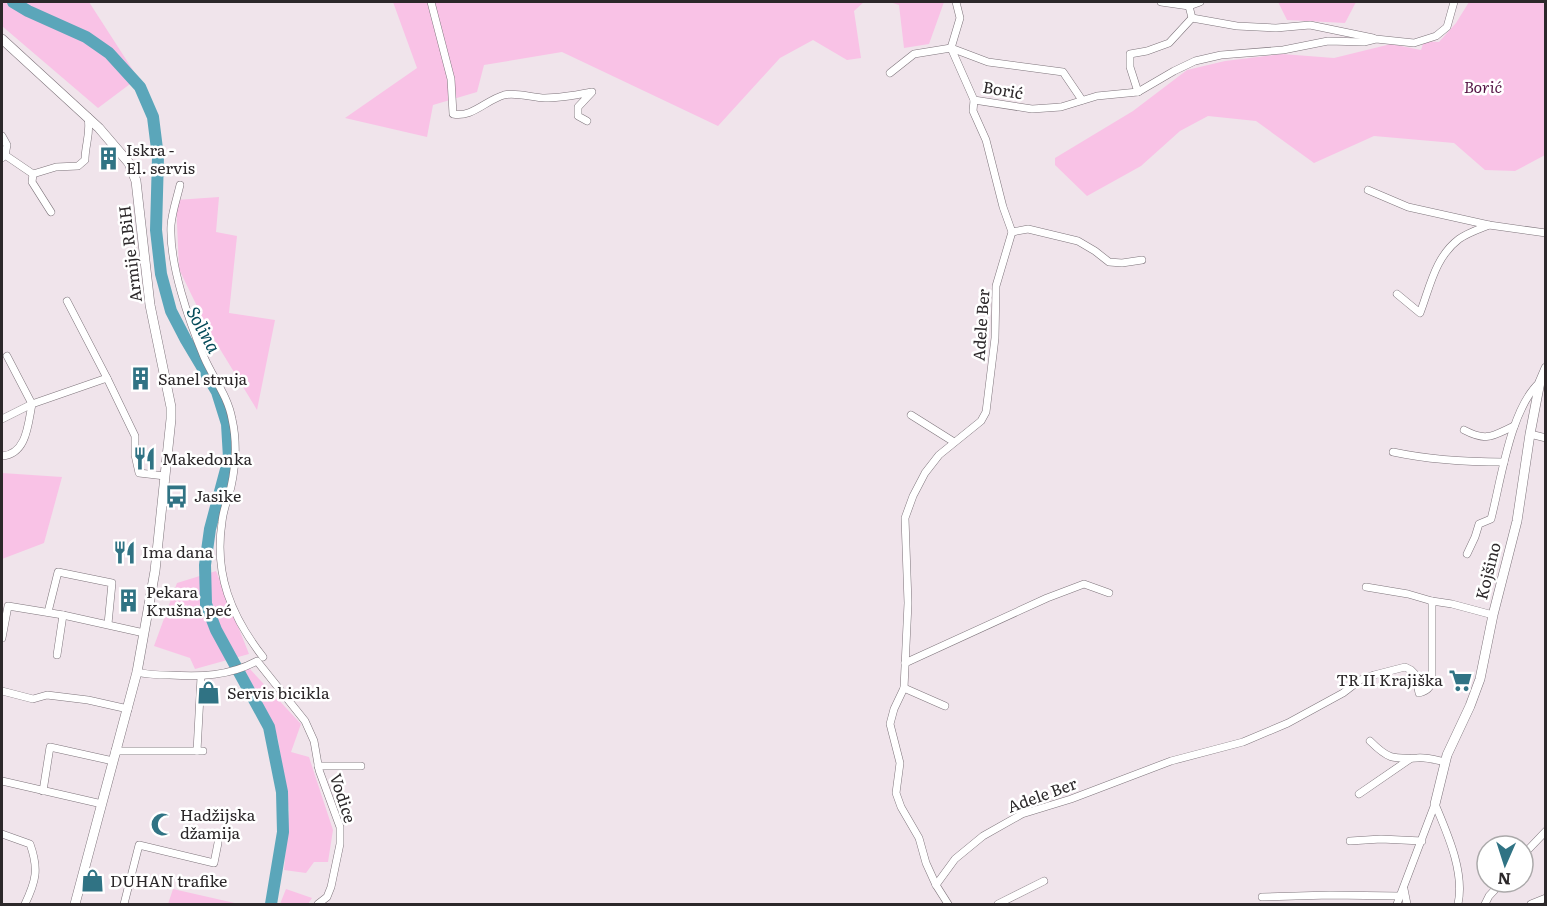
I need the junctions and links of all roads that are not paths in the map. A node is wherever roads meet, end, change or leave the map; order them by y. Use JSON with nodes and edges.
{"nodes":[{"id":1,"x":430,"y":2,"type":"edge"},
{"id":2,"x":956,"y":2,"type":"edge"},
{"id":3,"x":1161,"y":2,"type":"edge"},
{"id":4,"x":1200,"y":2,"type":"edge"},
{"id":5,"x":1454,"y":2,"type":"edge"},
{"id":6,"x":1189,"y":6,"type":"junction"},
{"id":7,"x":1192,"y":18,"type":"junction"},
{"id":8,"x":2,"y":39,"type":"edge"},
{"id":9,"x":1376,"y":39,"type":"junction"},
{"id":10,"x":951,"y":48,"type":"junction"},
{"id":11,"x":890,"y":73,"type":"dead end"},
{"id":12,"x":1137,"y":92,"type":"junction"},
{"id":13,"x":974,"y":100,"type":"junction"},
{"id":14,"x":1082,"y":100,"type":"junction"},
{"id":15,"x":88,"y":117,"type":"junction"},
{"id":16,"x":587,"y":121,"type":"dead end"},
{"id":17,"x":2,"y":136,"type":"edge"},
{"id":18,"x":3,"y":157,"type":"edge"},
{"id":19,"x":33,"y":174,"type":"junction"},
{"id":20,"x":180,"y":185,"type":"dead end"},
{"id":21,"x":1368,"y":190,"type":"dead end"},
{"id":22,"x":51,"y":212,"type":"dead end"},
{"id":23,"x":1489,"y":225,"type":"junction"},
{"id":24,"x":1012,"y":232,"type":"junction"},
{"id":25,"x":1545,"y":233,"type":"edge"},
{"id":26,"x":1142,"y":260,"type":"dead end"},
{"id":27,"x":1396,"y":294,"type":"dead end"},
{"id":28,"x":67,"y":301,"type":"dead end"},
{"id":29,"x":7,"y":356,"type":"dead end"},
{"id":30,"x":1545,"y":368,"type":"edge"},
{"id":31,"x":107,"y":378,"type":"junction"},
{"id":32,"x":1540,"y":382,"type":"junction"},
{"id":33,"x":32,"y":404,"type":"junction"},
{"id":34,"x":911,"y":415,"type":"dead end"},
{"id":35,"x":2,"y":419,"type":"edge"},
{"id":36,"x":1514,"y":426,"type":"junction"},
{"id":37,"x":1464,"y":430,"type":"dead end"},
{"id":38,"x":1530,"y":434,"type":"junction"},
{"id":39,"x":1545,"y":438,"type":"edge"},
{"id":40,"x":954,"y":442,"type":"junction"},
{"id":41,"x":1393,"y":452,"type":"dead end"},
{"id":42,"x":2,"y":456,"type":"edge"},
{"id":43,"x":1504,"y":462,"type":"junction"},
{"id":44,"x":165,"y":476,"type":"junction"},
{"id":45,"x":1467,"y":554,"type":"dead end"},
{"id":46,"x":1366,"y":587,"type":"dead end"},
{"id":47,"x":1108,"y":593,"type":"dead end"},
{"id":48,"x":1432,"y":601,"type":"junction"},
{"id":49,"x":48,"y":612,"type":"junction"},
{"id":50,"x":63,"y":615,"type":"junction"},
{"id":51,"x":1493,"y":615,"type":"junction"},
{"id":52,"x":108,"y":624,"type":"junction"},
{"id":53,"x":144,"y":633,"type":"junction"},
{"id":54,"x":2,"y":638,"type":"edge"},
{"id":55,"x":57,"y":655,"type":"dead end"},
{"id":56,"x":257,"y":660,"type":"junction"},
{"id":57,"x":905,"y":663,"type":"junction"},
{"id":58,"x":137,"y":672,"type":"junction"},
{"id":59,"x":201,"y":676,"type":"junction"},
{"id":60,"x":904,"y":688,"type":"junction"},
{"id":61,"x":2,"y":691,"type":"edge"},
{"id":62,"x":945,"y":706,"type":"dead end"},
{"id":63,"x":128,"y":709,"type":"junction"},
{"id":64,"x":1370,"y":741,"type":"dead end"},
{"id":65,"x":114,"y":756,"type":"junction"},
{"id":66,"x":1410,"y":759,"type":"junction"},
{"id":67,"x":1445,"y":762,"type":"junction"},
{"id":68,"x":318,"y":766,"type":"junction"},
{"id":69,"x":361,"y":766,"type":"dead end"},
{"id":70,"x":2,"y":781,"type":"edge"},
{"id":71,"x":43,"y":791,"type":"junction"},
{"id":72,"x":1359,"y":794,"type":"dead end"},
{"id":73,"x":102,"y":804,"type":"junction"},
{"id":74,"x":1436,"y":804,"type":"junction"},
{"id":75,"x":2,"y":834,"type":"edge"},
{"id":76,"x":1422,"y":841,"type":"junction"},
{"id":77,"x":1350,"y":842,"type":"dead end"},
{"id":78,"x":218,"y":843,"type":"dead end"},
{"id":79,"x":1044,"y":881,"type":"dead end"},
{"id":80,"x":936,"y":885,"type":"junction"},
{"id":81,"x":1404,"y":889,"type":"junction"},
{"id":82,"x":1400,"y":896,"type":"junction"},
{"id":83,"x":1262,"y":897,"type":"dead end"},
{"id":84,"x":1545,"y":898,"type":"edge"},
{"id":85,"x":25,"y":904,"type":"edge"},
{"id":86,"x":75,"y":904,"type":"edge"},
{"id":87,"x":124,"y":904,"type":"edge"},
{"id":88,"x":318,"y":904,"type":"edge"},
{"id":89,"x":948,"y":904,"type":"edge"},
{"id":90,"x":998,"y":904,"type":"edge"},
{"id":91,"x":1397,"y":904,"type":"edge"},
{"id":92,"x":1407,"y":904,"type":"edge"},
{"id":93,"x":1458,"y":904,"type":"edge"},
{"id":94,"x":1531,"y":904,"type":"edge"}],
"edges":[{"from":1,"to":16,"type":"street"},
{"from":2,"to":10,"type":"street"},
{"from":3,"to":6,"type":"street"},
{"from":4,"to":6,"type":"street"},
{"from":5,"to":9,"type":"street","name":"Borić"},
{"from":6,"to":7,"type":"street"},
{"from":7,"to":9,"type":"street"},
{"from":7,"to":12,"type":"street"},
{"from":8,"to":15,"type":"main road","name":"Armije RBiH"},
{"from":9,"to":12,"type":"street","name":"Borić"},
{"from":10,"to":11,"type":"street","name":"Borić"},
{"from":10,"to":13,"type":"street","name":"Borić"},
{"from":10,"to":14,"type":"street","name":"Borić"},
{"from":12,"to":14,"type":"street","name":"Borić"},
{"from":13,"to":14,"type":"street","name":"Borić"},
{"from":13,"to":24,"type":"street"},
{"from":15,"to":19,"type":"street"},
{"from":15,"to":44,"type":"main road","name":"Armije RBiH"},
{"from":17,"to":18,"type":"street"},
{"from":18,"to":19,"type":"street"},
{"from":19,"to":22,"type":"street"},
{"from":20,"to":56,"type":"street","name":"Vodice"},
{"from":21,"to":23,"type":"street"},
{"from":23,"to":25,"type":"street"},
{"from":23,"to":27,"type":"street"},
{"from":24,"to":26,"type":"street"},
{"from":24,"to":40,"type":"street","name":"Adele Ber"},
{"from":28,"to":31,"type":"street"},
{"from":29,"to":33,"type":"street"},
{"from":30,"to":32,"type":"main road","name":"Kojšino"},
{"from":31,"to":33,"type":"street"},
{"from":31,"to":44,"type":"street"},
{"from":32,"to":36,"type":"street","name":"Kojšino"},
{"from":32,"to":38,"type":"main road","name":"Kojšino"},
{"from":33,"to":35,"type":"street"},
{"from":33,"to":42,"type":"street"},
{"from":34,"to":40,"type":"street"},
{"from":36,"to":37,"type":"street"},
{"from":36,"to":43,"type":"street","name":"Kojšino"},
{"from":38,"to":39,"type":"street"},
{"from":38,"to":51,"type":"main road","name":"Kojšino"},
{"from":40,"to":57,"type":"street","name":"Adele Ber"},
{"from":41,"to":43,"type":"street"},
{"from":43,"to":45,"type":"street","name":"Kojšino"},
{"from":44,"to":53,"type":"main road","name":"Armije RBiH"},
{"from":46,"to":48,"type":"street"},
{"from":47,"to":57,"type":"street"},
{"from":48,"to":51,"type":"street"},
{"from":48,"to":80,"type":"street","name":"Adele Ber"},
{"from":49,"to":50,"type":"street"},
{"from":49,"to":52,"type":"street"},
{"from":49,"to":54,"type":"street"},
{"from":50,"to":52,"type":"street"},
{"from":50,"to":55,"type":"street"},
{"from":51,"to":67,"type":"main road","name":"Kojšino"},
{"from":52,"to":53,"type":"street"},
{"from":53,"to":58,"type":"main road","name":"Armije RBiH"},
{"from":56,"to":59,"type":"street"},
{"from":56,"to":68,"type":"street","name":"Vodice"},
{"from":57,"to":60,"type":"street","name":"Adele Ber"},
{"from":58,"to":59,"type":"street"},
{"from":58,"to":63,"type":"main road","name":"Armije RBiH"},
{"from":59,"to":65,"type":"street"},
{"from":60,"to":62,"type":"street"},
{"from":60,"to":80,"type":"street","name":"Adele Ber"},
{"from":61,"to":63,"type":"street"},
{"from":63,"to":65,"type":"main road","name":"Armije RBiH"},
{"from":64,"to":66,"type":"street"},
{"from":65,"to":71,"type":"street"},
{"from":65,"to":73,"type":"main road","name":"Armije RBiH"},
{"from":66,"to":67,"type":"street"},
{"from":66,"to":72,"type":"street"},
{"from":67,"to":74,"type":"main road","name":"Kojšino"},
{"from":68,"to":69,"type":"street","name":"Vodice"},
{"from":68,"to":88,"type":"street","name":"Vodice"},
{"from":70,"to":71,"type":"street"},
{"from":71,"to":73,"type":"street"},
{"from":73,"to":86,"type":"main road","name":"Armije RBiH"},
{"from":74,"to":76,"type":"street","name":"Kojšino"},
{"from":74,"to":93,"type":"street"},
{"from":75,"to":85,"type":"street"},
{"from":76,"to":77,"type":"street"},
{"from":76,"to":81,"type":"street","name":"Kojšino"},
{"from":78,"to":87,"type":"street"},
{"from":79,"to":90,"type":"street"},
{"from":80,"to":89,"type":"street","name":"Adele Ber"},
{"from":81,"to":82,"type":"street","name":"Kojšino"},
{"from":81,"to":92,"type":"street"},
{"from":82,"to":83,"type":"street"},
{"from":82,"to":91,"type":"street","name":"Kojšino"},
{"from":84,"to":94,"type":"street"}]}
